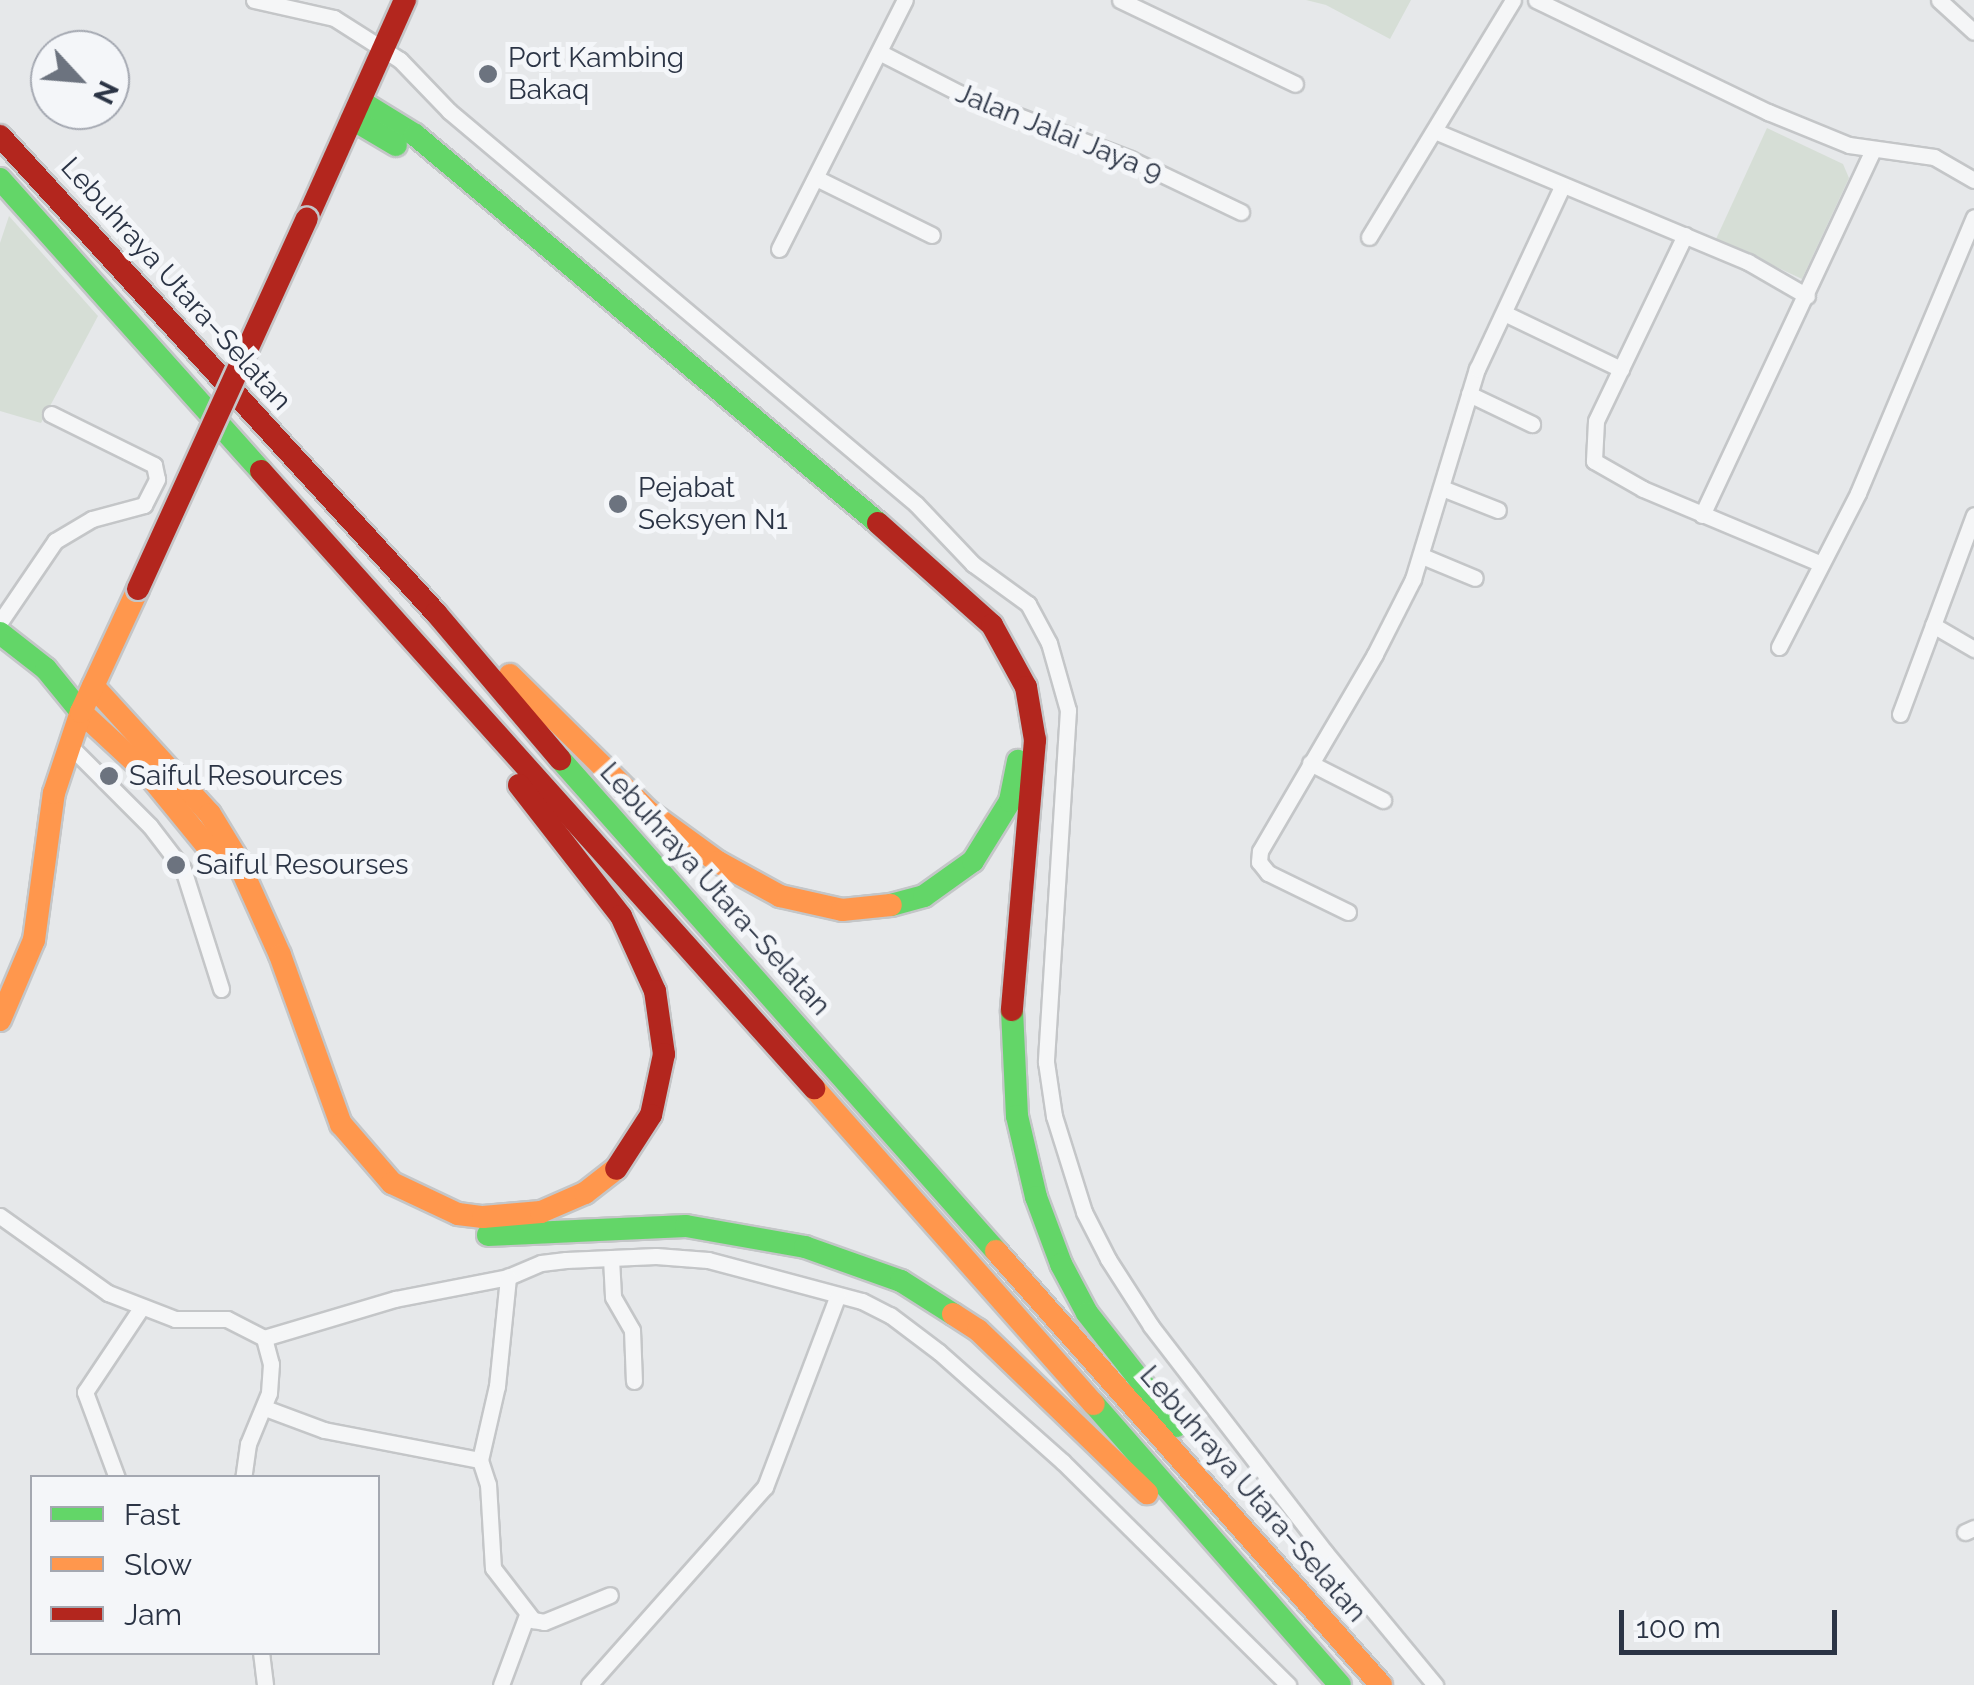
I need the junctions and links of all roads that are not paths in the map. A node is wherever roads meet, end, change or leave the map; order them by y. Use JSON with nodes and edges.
{"nodes":[{"id":1,"x":254,"y":0,"type":"edge"},
{"id":2,"x":405,"y":0,"type":"edge"},
{"id":3,"x":906,"y":0,"type":"edge"},
{"id":4,"x":1120,"y":0,"type":"edge"},
{"id":5,"x":1513,"y":0,"type":"edge"},
{"id":6,"x":1536,"y":0,"type":"edge"},
{"id":7,"x":1939,"y":0,"type":"edge"},
{"id":8,"x":1974,"y":32,"type":"edge"},
{"id":9,"x":384,"y":48,"type":"junction"},
{"id":10,"x":879,"y":52,"type":"junction"},
{"id":11,"x":1294,"y":84,"type":"dead end"},
{"id":12,"x":356,"y":110,"type":"junction"},
{"id":13,"x":1437,"y":132,"type":"junction"},
{"id":14,"x":0,"y":136,"type":"edge"},
{"id":15,"x":1874,"y":150,"type":"junction"},
{"id":16,"x":816,"y":178,"type":"junction"},
{"id":17,"x":0,"y":179,"type":"edge"},
{"id":18,"x":1974,"y":180,"type":"edge"},
{"id":19,"x":1562,"y":188,"type":"junction"},
{"id":20,"x":1240,"y":212,"type":"dead end"},
{"id":21,"x":1974,"y":218,"type":"edge"},
{"id":22,"x":932,"y":235,"type":"dead end"},
{"id":23,"x":1685,"y":235,"type":"junction"},
{"id":24,"x":1370,"y":237,"type":"dead end"},
{"id":25,"x":779,"y":250,"type":"dead end"},
{"id":26,"x":1807,"y":296,"type":"junction"},
{"id":27,"x":1504,"y":312,"type":"junction"},
{"id":28,"x":1621,"y":369,"type":"junction"},
{"id":29,"x":1469,"y":394,"type":"junction"},
{"id":30,"x":51,"y":414,"type":"dead end"},
{"id":31,"x":1532,"y":424,"type":"dead end"},
{"id":32,"x":1442,"y":488,"type":"junction"},
{"id":33,"x":1498,"y":510,"type":"dead end"},
{"id":34,"x":1702,"y":515,"type":"junction"},
{"id":35,"x":1974,"y":515,"type":"edge"},
{"id":36,"x":316,"y":532,"type":"junction"},
{"id":37,"x":1422,"y":556,"type":"junction"},
{"id":38,"x":1821,"y":564,"type":"junction"},
{"id":39,"x":1475,"y":578,"type":"dead end"},
{"id":40,"x":436,"y":613,"type":"junction"},
{"id":41,"x":0,"y":622,"type":"edge"},
{"id":42,"x":1933,"y":625,"type":"junction"},
{"id":43,"x":0,"y":632,"type":"edge"},
{"id":44,"x":1778,"y":647,"type":"dead end"},
{"id":45,"x":1974,"y":649,"type":"edge"},
{"id":46,"x":46,"y":669,"type":"junction"},
{"id":47,"x":93,"y":686,"type":"junction"},
{"id":48,"x":81,"y":712,"type":"junction"},
{"id":49,"x":1900,"y":714,"type":"dead end"},
{"id":50,"x":70,"y":746,"type":"junction"},
{"id":51,"x":1310,"y":764,"type":"junction"},
{"id":52,"x":1383,"y":800,"type":"dead end"},
{"id":53,"x":1348,"y":912,"type":"dead end"},
{"id":54,"x":221,"y":989,"type":"dead end"},
{"id":55,"x":0,"y":1020,"type":"edge"},
{"id":56,"x":0,"y":1216,"type":"edge"},
{"id":57,"x":610,"y":1258,"type":"junction"},
{"id":58,"x":508,"y":1277,"type":"junction"},
{"id":59,"x":838,"y":1294,"type":"junction"},
{"id":60,"x":141,"y":1308,"type":"junction"},
{"id":61,"x":264,"y":1338,"type":"junction"},
{"id":62,"x":634,"y":1382,"type":"dead end"},
{"id":63,"x":265,"y":1408,"type":"junction"},
{"id":64,"x":480,"y":1460,"type":"junction"},
{"id":65,"x":116,"y":1475,"type":"edge"},
{"id":66,"x":243,"y":1475,"type":"edge"},
{"id":67,"x":1254,"y":1539,"type":"junction"},
{"id":68,"x":1215,"y":1544,"type":"junction"},
{"id":69,"x":610,"y":1595,"type":"dead end"},
{"id":70,"x":527,"y":1615,"type":"junction"},
{"id":71,"x":261,"y":1655,"type":"edge"},
{"id":72,"x":265,"y":1685,"type":"edge"},
{"id":73,"x":501,"y":1685,"type":"edge"},
{"id":74,"x":589,"y":1685,"type":"edge"},
{"id":75,"x":1288,"y":1685,"type":"edge"},
{"id":76,"x":1340,"y":1685,"type":"edge"},
{"id":77,"x":1381,"y":1685,"type":"edge"},
{"id":78,"x":1435,"y":1685,"type":"edge"}],
"edges":[{"from":1,"to":9,"type":"street"},
{"from":2,"to":9,"type":"main road"},
{"from":3,"to":10,"type":"street"},
{"from":4,"to":11,"type":"street"},
{"from":5,"to":13,"type":"street"},
{"from":6,"to":15,"type":"street"},
{"from":7,"to":8,"type":"street"},
{"from":9,"to":12,"type":"main road"},
{"from":9,"to":78,"type":"street"},
{"from":10,"to":16,"type":"street"},
{"from":10,"to":20,"type":"street","name":"Jalan Jalai Jaya 9"},
{"from":12,"to":40,"type":"main road"},
{"from":12,"to":47,"type":"main road","bridge":true},
{"from":12,"to":67,"type":"main road"},
{"from":13,"to":19,"type":"street"},
{"from":13,"to":24,"type":"street"},
{"from":14,"to":40,"type":"main road","name":"Lebuhraya Utara–Selatan"},
{"from":15,"to":18,"type":"street"},
{"from":15,"to":26,"type":"street"},
{"from":16,"to":22,"type":"street"},
{"from":16,"to":25,"type":"street"},
{"from":17,"to":36,"type":"main road"},
{"from":19,"to":23,"type":"street"},
{"from":19,"to":27,"type":"street"},
{"from":21,"to":38,"type":"street"},
{"from":23,"to":26,"type":"street"},
{"from":23,"to":28,"type":"street"},
{"from":26,"to":34,"type":"street"},
{"from":27,"to":28,"type":"street"},
{"from":27,"to":29,"type":"street"},
{"from":28,"to":34,"type":"street"},
{"from":29,"to":31,"type":"street"},
{"from":29,"to":32,"type":"street"},
{"from":30,"to":41,"type":"street"},
{"from":32,"to":33,"type":"street"},
{"from":32,"to":37,"type":"street"},
{"from":34,"to":38,"type":"street"},
{"from":35,"to":42,"type":"street"},
{"from":36,"to":47,"type":"main road"},
{"from":36,"to":68,"type":"main road"},
{"from":37,"to":39,"type":"street"},
{"from":37,"to":51,"type":"street"},
{"from":38,"to":44,"type":"street"},
{"from":40,"to":67,"type":"main road","name":"Lebuhraya Utara–Selatan"},
{"from":42,"to":45,"type":"street"},
{"from":42,"to":49,"type":"street"},
{"from":43,"to":46,"type":"main road"},
{"from":46,"to":47,"type":"main road"},
{"from":46,"to":48,"type":"main road"},
{"from":47,"to":48,"type":"main road"},
{"from":48,"to":50,"type":"main road"},
{"from":48,"to":68,"type":"main road"},
{"from":50,"to":54,"type":"street"},
{"from":50,"to":55,"type":"main road"},
{"from":51,"to":52,"type":"street"},
{"from":51,"to":53,"type":"street"},
{"from":56,"to":60,"type":"street"},
{"from":57,"to":58,"type":"street"},
{"from":57,"to":59,"type":"street"},
{"from":57,"to":62,"type":"street"},
{"from":58,"to":61,"type":"street"},
{"from":58,"to":64,"type":"street"},
{"from":59,"to":74,"type":"street"},
{"from":59,"to":75,"type":"street"},
{"from":60,"to":61,"type":"street"},
{"from":60,"to":65,"type":"street"},
{"from":61,"to":63,"type":"street"},
{"from":63,"to":64,"type":"street"},
{"from":63,"to":66,"type":"street"},
{"from":64,"to":70,"type":"street"},
{"from":67,"to":77,"type":"main road","name":"Lebuhraya Utara–Selatan"},
{"from":68,"to":76,"type":"main road"},
{"from":69,"to":70,"type":"street"},
{"from":70,"to":73,"type":"street"},
{"from":71,"to":72,"type":"street"}]}
